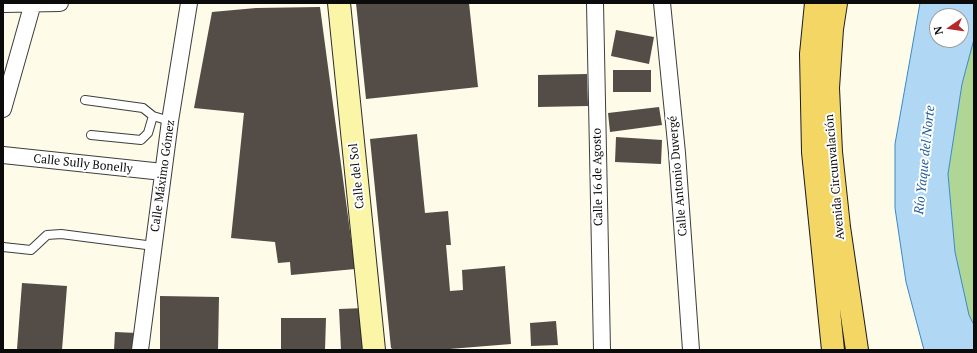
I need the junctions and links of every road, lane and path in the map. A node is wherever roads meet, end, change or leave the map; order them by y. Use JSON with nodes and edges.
{"nodes":[{"id":1,"x":60,"y":3,"type":"edge"},
{"id":2,"x":189,"y":3,"type":"edge"},
{"id":3,"x":339,"y":3,"type":"edge"},
{"id":4,"x":595,"y":3,"type":"edge"},
{"id":5,"x":662,"y":3,"type":"edge"},
{"id":6,"x":816,"y":3,"type":"edge"},
{"id":7,"x":836,"y":3,"type":"edge"},
{"id":8,"x":3,"y":4,"type":"edge"},
{"id":9,"x":33,"y":4,"type":"edge"},
{"id":10,"x":85,"y":100,"type":"dead end"},
{"id":11,"x":3,"y":109,"type":"edge"},
{"id":12,"x":153,"y":116,"type":"junction"},
{"id":13,"x":170,"y":121,"type":"junction"},
{"id":14,"x":91,"y":135,"type":"dead end"},
{"id":15,"x":3,"y":155,"type":"edge"},
{"id":16,"x":163,"y":172,"type":"junction"},
{"id":17,"x":154,"y":246,"type":"junction"},
{"id":18,"x":3,"y":247,"type":"edge"},
{"id":19,"x":825,"y":278,"type":"junction"},
{"id":20,"x":851,"y":349,"type":"edge"},
{"id":21,"x":140,"y":350,"type":"edge"},
{"id":22,"x":374,"y":350,"type":"edge"},
{"id":23,"x":602,"y":350,"type":"edge"},
{"id":24,"x":691,"y":350,"type":"edge"},
{"id":25,"x":823,"y":350,"type":"edge"},
{"id":26,"x":832,"y":350,"type":"edge"}],
"edges":[{"from":1,"to":9,"type":"street"},
{"from":2,"to":13,"type":"street","name":"Calle Máximo Gómez"},
{"from":3,"to":22,"type":"main road","name":"Calle del Sol"},
{"from":4,"to":23,"type":"street","name":"Calle 16 de Agosto"},
{"from":5,"to":24,"type":"street","name":"Calle Antonio Duvergé"},
{"from":6,"to":19,"type":"main road","name":"Avenida Circunvalación"},
{"from":7,"to":20,"type":"main road","name":"Avenida Circunvalación"},
{"from":8,"to":9,"type":"street"},
{"from":9,"to":11,"type":"street"},
{"from":10,"to":12,"type":"lane"},
{"from":12,"to":13,"type":"lane"},
{"from":12,"to":14,"type":"lane"},
{"from":13,"to":16,"type":"street","name":"Calle Máximo Gómez"},
{"from":15,"to":16,"type":"street","name":"Calle Sully Bonelly"},
{"from":16,"to":17,"type":"street","name":"Calle Máximo Gómez"},
{"from":17,"to":18,"type":"lane"},
{"from":17,"to":21,"type":"street","name":"Calle Máximo Gómez"},
{"from":19,"to":25,"type":"street"},
{"from":19,"to":26,"type":"main road","name":"Avenida Circunvalación"}]}
